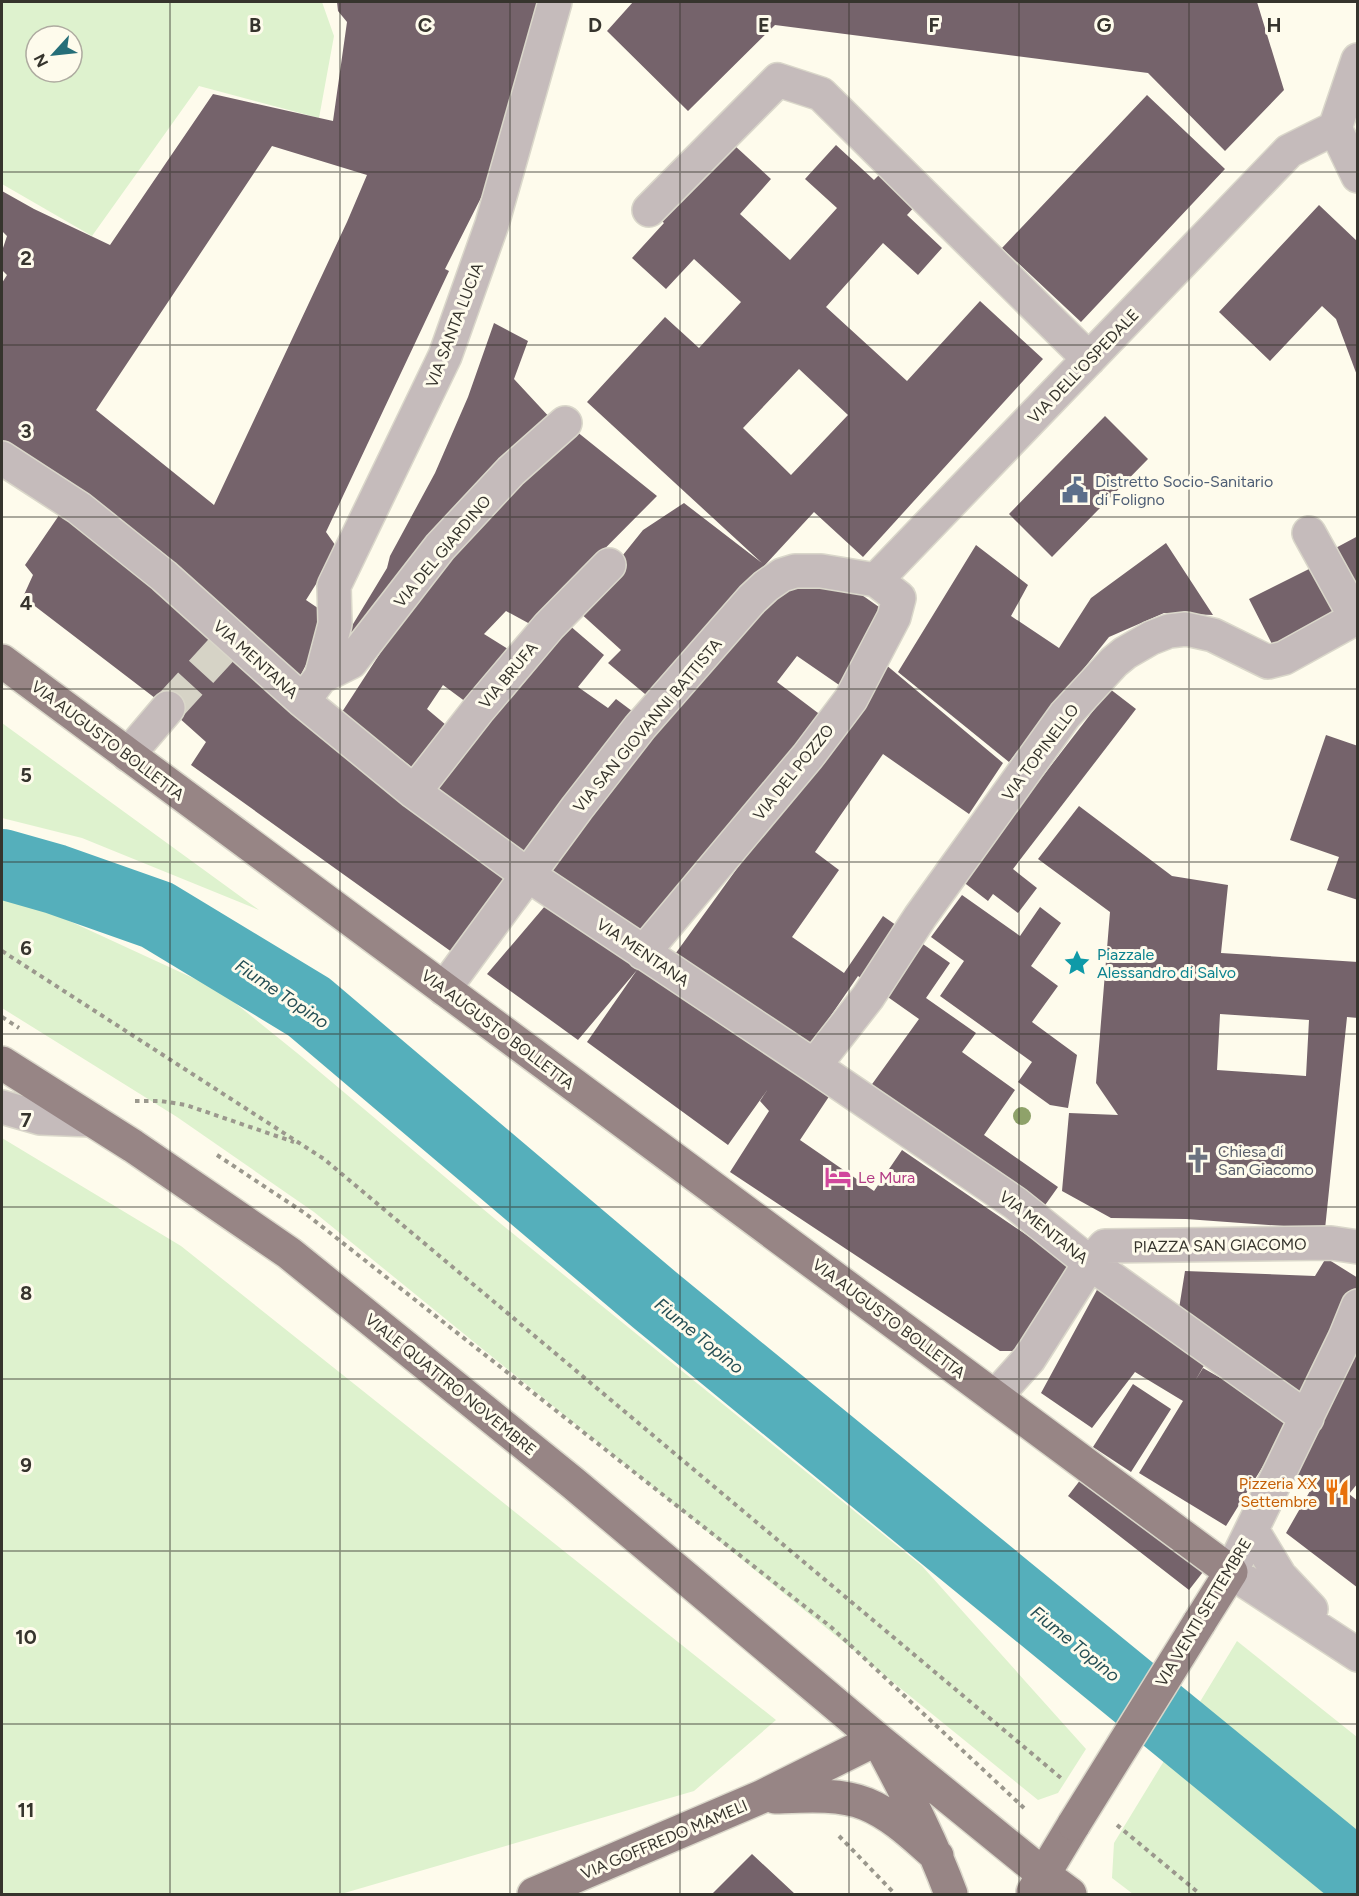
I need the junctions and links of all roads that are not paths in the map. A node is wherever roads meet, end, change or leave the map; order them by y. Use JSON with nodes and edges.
{"nodes":[{"id":1,"x":555,"y":2,"type":"edge"},
{"id":2,"x":1358,"y":60,"type":"edge"},
{"id":3,"x":1335,"y":128,"type":"junction"},
{"id":4,"x":1358,"y":176,"type":"edge"},
{"id":5,"x":649,"y":210,"type":"dead end"},
{"id":6,"x":1089,"y":359,"type":"junction"},
{"id":7,"x":565,"y":423,"type":"dead end"},
{"id":8,"x":2,"y":458,"type":"edge"},
{"id":9,"x":1309,"y":533,"type":"dead end"},
{"id":10,"x":609,"y":565,"type":"dead end"},
{"id":11,"x":876,"y":580,"type":"junction"},
{"id":12,"x":1357,"y":618,"type":"edge"},
{"id":13,"x":2,"y":661,"type":"edge"},
{"id":14,"x":312,"y":689,"type":"junction"},
{"id":15,"x":168,"y":708,"type":"tunnel mouth"},
{"id":16,"x":128,"y":755,"type":"junction"},
{"id":17,"x":414,"y":792,"type":"junction"},
{"id":18,"x":529,"y":874,"type":"junction"},
{"id":19,"x":643,"y":953,"type":"junction"},
{"id":20,"x":444,"y":989,"type":"junction"},
{"id":21,"x":2,"y":1063,"type":"edge"},
{"id":22,"x":814,"y":1066,"type":"junction"},
{"id":23,"x":2,"y":1107,"type":"edge"},
{"id":24,"x":92,"y":1120,"type":"junction"},
{"id":25,"x":1358,"y":1246,"type":"edge"},
{"id":26,"x":1090,"y":1263,"type":"junction"},
{"id":27,"x":1358,"y":1306,"type":"edge"},
{"id":28,"x":995,"y":1397,"type":"junction"},
{"id":29,"x":1307,"y":1418,"type":"junction"},
{"id":30,"x":1252,"y":1530,"type":"junction"},
{"id":31,"x":1231,"y":1572,"type":"junction"},
{"id":32,"x":1351,"y":1650,"type":"edge"},
{"id":33,"x":877,"y":1738,"type":"junction"},
{"id":34,"x":761,"y":1797,"type":"junction"},
{"id":35,"x":937,"y":1856,"type":"junction"},
{"id":36,"x":1037,"y":1884,"type":"edge"},
{"id":37,"x":534,"y":1894,"type":"edge"},
{"id":38,"x":951,"y":1894,"type":"edge"},
{"id":39,"x":1070,"y":1894,"type":"edge"}],
"edges":[{"from":1,"to":14,"type":"street","name":"VIA SANTA LUCIA"},
{"from":2,"to":3,"type":"street"},
{"from":3,"to":4,"type":"street"},
{"from":3,"to":6,"type":"street","name":"VIA DELL'OSPEDALE"},
{"from":5,"to":6,"type":"street"},
{"from":6,"to":11,"type":"street","name":"VIA DELL'OSPEDALE"},
{"from":7,"to":14,"type":"street","name":"VIA DEL GIARDINO"},
{"from":8,"to":14,"type":"street","name":"VIA MENTANA"},
{"from":9,"to":12,"type":"street"},
{"from":10,"to":17,"type":"street","name":"VIA BRUFA"},
{"from":11,"to":18,"type":"street","name":"VIA SAN GIOVANNI BATTISTA"},
{"from":11,"to":19,"type":"street","name":"VIA DEL POZZO"},
{"from":12,"to":22,"type":"street","name":"VIA TOPINELLO"},
{"from":13,"to":16,"type":"main road","name":"VIA AUGUSTO BOLLETTA"},
{"from":14,"to":17,"type":"street","name":"VIA MENTANA"},
{"from":15,"to":16,"type":"street"},
{"from":16,"to":20,"type":"main road","name":"VIA AUGUSTO BOLLETTA"},
{"from":17,"to":18,"type":"street","name":"VIA MENTANA"},
{"from":18,"to":19,"type":"street","name":"VIA MENTANA"},
{"from":18,"to":20,"type":"street","name":"VIA SAN GIOVANNI BATTISTA"},
{"from":19,"to":22,"type":"street","name":"VIA MENTANA"},
{"from":20,"to":28,"type":"main road","name":"VIA AUGUSTO BOLLETTA"},
{"from":21,"to":24,"type":"main road","name":"VIALE QUATTRO NOVEMBRE"},
{"from":22,"to":26,"type":"street","name":"VIA MENTANA"},
{"from":23,"to":24,"type":"street"},
{"from":24,"to":33,"type":"main road","name":"VIALE QUATTRO NOVEMBRE"},
{"from":25,"to":26,"type":"street","name":"PIAZZA SAN GIACOMO"},
{"from":26,"to":28,"type":"street"},
{"from":26,"to":29,"type":"street","name":"VIA MENTANA"},
{"from":27,"to":29,"type":"street","name":"VIA VENTI SETTEMBRE"},
{"from":28,"to":31,"type":"main road","name":"VIA AUGUSTO BOLLETTA"},
{"from":29,"to":30,"type":"street","name":"VIA VENTI SETTEMBRE"},
{"from":30,"to":31,"type":"street","name":"VIA VENTI SETTEMBRE"},
{"from":30,"to":32,"type":"street"},
{"from":31,"to":32,"type":"street"},
{"from":31,"to":36,"type":"main road","name":"VIA VENTI SETTEMBRE","bridge":true},
{"from":33,"to":34,"type":"main road","name":"VIA GOFFREDO MAMELI"},
{"from":33,"to":35,"type":"main road","name":"VIALE QUATTRO NOVEMBRE"},
{"from":33,"to":36,"type":"main road","name":"VIALE QUATTRO NOVEMBRE"},
{"from":34,"to":35,"type":"main road","name":"VIA GOFFREDO MAMELI"},
{"from":34,"to":37,"type":"main road","name":"VIA GOFFREDO MAMELI"},
{"from":35,"to":38,"type":"main road","name":"VIALE QUATTRO NOVEMBRE"},
{"from":36,"to":39,"type":"main road","name":"VIALE QUATTRO NOVEMBRE"}]}
